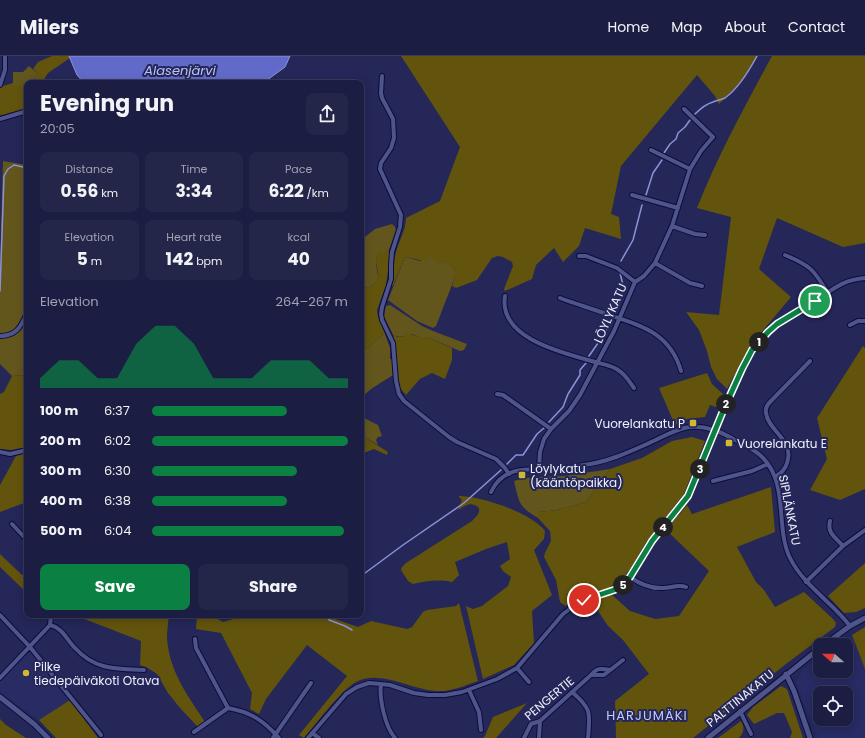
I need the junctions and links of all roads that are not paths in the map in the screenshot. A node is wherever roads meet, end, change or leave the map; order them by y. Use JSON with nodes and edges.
{"nodes":[{"id":1,"x":5,"y":56,"type":"edge"},
{"id":2,"x":382,"y":76,"type":"dead end"},
{"id":3,"x":0,"y":85,"type":"edge"},
{"id":4,"x":684,"y":109,"type":"dead end"},
{"id":5,"x":24,"y":112,"type":"edge"},
{"id":6,"x":0,"y":119,"type":"edge"},
{"id":7,"x":650,"y":150,"type":"dead end"},
{"id":8,"x":690,"y":169,"type":"junction"},
{"id":9,"x":632,"y":195,"type":"dead end"},
{"id":10,"x":678,"y":208,"type":"junction"},
{"id":11,"x":672,"y":226,"type":"junction"},
{"id":12,"x":705,"y":235,"type":"dead end"},
{"id":13,"x":785,"y":255,"type":"dead end"},
{"id":14,"x":579,"y":256,"type":"dead end"},
{"id":15,"x":655,"y":263,"type":"junction"},
{"id":16,"x":865,"y":278,"type":"edge"},
{"id":17,"x":635,"y":282,"type":"junction"},
{"id":18,"x":702,"y":286,"type":"dead end"},
{"id":19,"x":828,"y":293,"type":"junction"},
{"id":20,"x":504,"y":296,"type":"dead end"},
{"id":21,"x":560,"y":298,"type":"dead end"},
{"id":22,"x":620,"y":318,"type":"junction"},
{"id":23,"x":24,"y":319,"type":"edge"},
{"id":24,"x":865,"y":321,"type":"edge"},
{"id":25,"x":850,"y":325,"type":"dead end"},
{"id":26,"x":0,"y":336,"type":"edge"},
{"id":27,"x":810,"y":361,"type":"dead end"},
{"id":28,"x":598,"y":363,"type":"junction"},
{"id":29,"x":681,"y":371,"type":"dead end"},
{"id":30,"x":634,"y":388,"type":"dead end"},
{"id":31,"x":497,"y":394,"type":"dead end"},
{"id":32,"x":551,"y":429,"type":"junction"},
{"id":33,"x":715,"y":430,"type":"junction"},
{"id":34,"x":24,"y":451,"type":"edge"},
{"id":35,"x":0,"y":452,"type":"edge"},
{"id":36,"x":768,"y":464,"type":"junction"},
{"id":37,"x":539,"y":468,"type":"junction"},
{"id":38,"x":508,"y":474,"type":"junction"},
{"id":39,"x":775,"y":476,"type":"junction"},
{"id":40,"x":713,"y":482,"type":"dead end"},
{"id":41,"x":491,"y":492,"type":"dead end"},
{"id":42,"x":830,"y":521,"type":"dead end"},
{"id":43,"x":12,"y":524,"type":"dead end"},
{"id":44,"x":865,"y":530,"type":"edge"},
{"id":45,"x":24,"y":537,"type":"edge"},
{"id":46,"x":843,"y":546,"type":"junction"},
{"id":47,"x":630,"y":577,"type":"junction"},
{"id":48,"x":806,"y":582,"type":"junction"},
{"id":49,"x":686,"y":587,"type":"dead end"},
{"id":50,"x":0,"y":615,"type":"edge"},
{"id":51,"x":51,"y":618,"type":"edge"},
{"id":52,"x":865,"y":618,"type":"edge"},
{"id":53,"x":50,"y":625,"type":"junction"},
{"id":54,"x":850,"y":626,"type":"junction"},
{"id":55,"x":195,"y":638,"type":"dead end"},
{"id":56,"x":834,"y":638,"type":"edge"},
{"id":57,"x":30,"y":647,"type":"junction"},
{"id":58,"x":813,"y":653,"type":"edge"},
{"id":59,"x":623,"y":660,"type":"dead end"},
{"id":60,"x":517,"y":668,"type":"junction"},
{"id":61,"x":144,"y":670,"type":"dead end"},
{"id":62,"x":610,"y":670,"type":"junction"},
{"id":63,"x":786,"y":674,"type":"junction"},
{"id":64,"x":591,"y":675,"type":"junction"},
{"id":65,"x":0,"y":678,"type":"edge"},
{"id":66,"x":529,"y":682,"type":"dead end"},
{"id":67,"x":311,"y":683,"type":"dead end"},
{"id":68,"x":381,"y":684,"type":"junction"},
{"id":69,"x":469,"y":690,"type":"junction"},
{"id":70,"x":572,"y":692,"type":"junction"},
{"id":71,"x":0,"y":697,"type":"edge"},
{"id":72,"x":228,"y":708,"type":"junction"},
{"id":73,"x":740,"y":711,"type":"junction"},
{"id":74,"x":540,"y":721,"type":"junction"},
{"id":75,"x":481,"y":730,"type":"dead end"},
{"id":76,"x":194,"y":732,"type":"dead end"},
{"id":77,"x":312,"y":733,"type":"junction"},
{"id":78,"x":751,"y":734,"type":"dead end"},
{"id":79,"x":101,"y":735,"type":"dead end"},
{"id":80,"x":276,"y":737,"type":"edge"},
{"id":81,"x":48,"y":738,"type":"edge"},
{"id":82,"x":308,"y":738,"type":"edge"},
{"id":83,"x":318,"y":738,"type":"edge"},
{"id":84,"x":395,"y":738,"type":"edge"},
{"id":85,"x":524,"y":738,"type":"edge"},
{"id":86,"x":539,"y":738,"type":"edge"},
{"id":87,"x":588,"y":738,"type":"edge"},
{"id":88,"x":708,"y":738,"type":"edge"},
{"id":89,"x":810,"y":738,"type":"edge"}],
"edges":[{"from":1,"to":3,"type":"street"},
{"from":2,"to":38,"type":"street"},
{"from":4,"to":8,"type":"street","name":"LÖYLYKATU"},
{"from":5,"to":6,"type":"street"},
{"from":7,"to":8,"type":"street"},
{"from":8,"to":10,"type":"street","name":"LÖYLYKATU"},
{"from":9,"to":10,"type":"street"},
{"from":10,"to":11,"type":"street","name":"LÖYLYKATU"},
{"from":11,"to":12,"type":"street"},
{"from":11,"to":15,"type":"street","name":"LÖYLYKATU"},
{"from":13,"to":19,"type":"street"},
{"from":14,"to":17,"type":"street"},
{"from":15,"to":17,"type":"street","name":"LÖYLYKATU"},
{"from":15,"to":18,"type":"street"},
{"from":16,"to":19,"type":"street"},
{"from":17,"to":22,"type":"street","name":"LÖYLYKATU"},
{"from":19,"to":33,"type":"street"},
{"from":20,"to":28,"type":"street"},
{"from":21,"to":22,"type":"street"},
{"from":22,"to":28,"type":"street","name":"LÖYLYKATU"},
{"from":22,"to":29,"type":"street"},
{"from":23,"to":26,"type":"street"},
{"from":24,"to":25,"type":"street"},
{"from":27,"to":39,"type":"street"},
{"from":28,"to":30,"type":"street"},
{"from":28,"to":32,"type":"street","name":"LÖYLYKATU"},
{"from":31,"to":32,"type":"street"},
{"from":32,"to":37,"type":"street","name":"LÖYLYKATU"},
{"from":33,"to":36,"type":"street","name":"SIPILÄNKATU"},
{"from":33,"to":37,"type":"street","name":"SIPILÄNKATU"},
{"from":33,"to":47,"type":"street"},
{"from":34,"to":35,"type":"street"},
{"from":36,"to":39,"type":"street","name":"SIPILÄNKATU"},
{"from":36,"to":40,"type":"street"},
{"from":37,"to":38,"type":"street","name":"SIPILÄNKATU"},
{"from":38,"to":41,"type":"street"},
{"from":39,"to":48,"type":"street","name":"SIPILÄNKATU"},
{"from":42,"to":46,"type":"street"},
{"from":43,"to":45,"type":"street"},
{"from":44,"to":46,"type":"street"},
{"from":46,"to":48,"type":"street"},
{"from":47,"to":49,"type":"street"},
{"from":47,"to":60,"type":"street"},
{"from":48,"to":54,"type":"street","name":"SIPILÄNKATU"},
{"from":50,"to":57,"type":"street"},
{"from":51,"to":53,"type":"street"},
{"from":52,"to":54,"type":"street"},
{"from":53,"to":57,"type":"street"},
{"from":53,"to":61,"type":"street"},
{"from":54,"to":56,"type":"street"},
{"from":55,"to":72,"type":"street"},
{"from":57,"to":65,"type":"street"},
{"from":57,"to":79,"type":"street"},
{"from":58,"to":63,"type":"street","name":"PALTTINAKATU"},
{"from":59,"to":62,"type":"street","name":"PENGERTIE"},
{"from":60,"to":66,"type":"street","name":"PENGERTIE"},
{"from":60,"to":69,"type":"street"},
{"from":62,"to":64,"type":"street","name":"PENGERTIE"},
{"from":62,"to":64,"type":"street","name":"PENGERTIE"},
{"from":63,"to":73,"type":"street","name":"PALTTINAKATU"},
{"from":63,"to":89,"type":"street"},
{"from":64,"to":70,"type":"street","name":"PENGERTIE"},
{"from":67,"to":80,"type":"street"},
{"from":68,"to":69,"type":"street"},
{"from":68,"to":77,"type":"street"},
{"from":68,"to":84,"type":"street"},
{"from":69,"to":75,"type":"street"},
{"from":70,"to":74,"type":"street","name":"PENGERTIE"},
{"from":70,"to":87,"type":"street"},
{"from":71,"to":81,"type":"street"},
{"from":72,"to":76,"type":"street"},
{"from":72,"to":80,"type":"street"},
{"from":73,"to":78,"type":"street"},
{"from":73,"to":88,"type":"street","name":"PALTTINAKATU"},
{"from":74,"to":85,"type":"street","name":"PENGERTIE"},
{"from":74,"to":86,"type":"street"},
{"from":77,"to":82,"type":"street"},
{"from":77,"to":83,"type":"street"}]}
